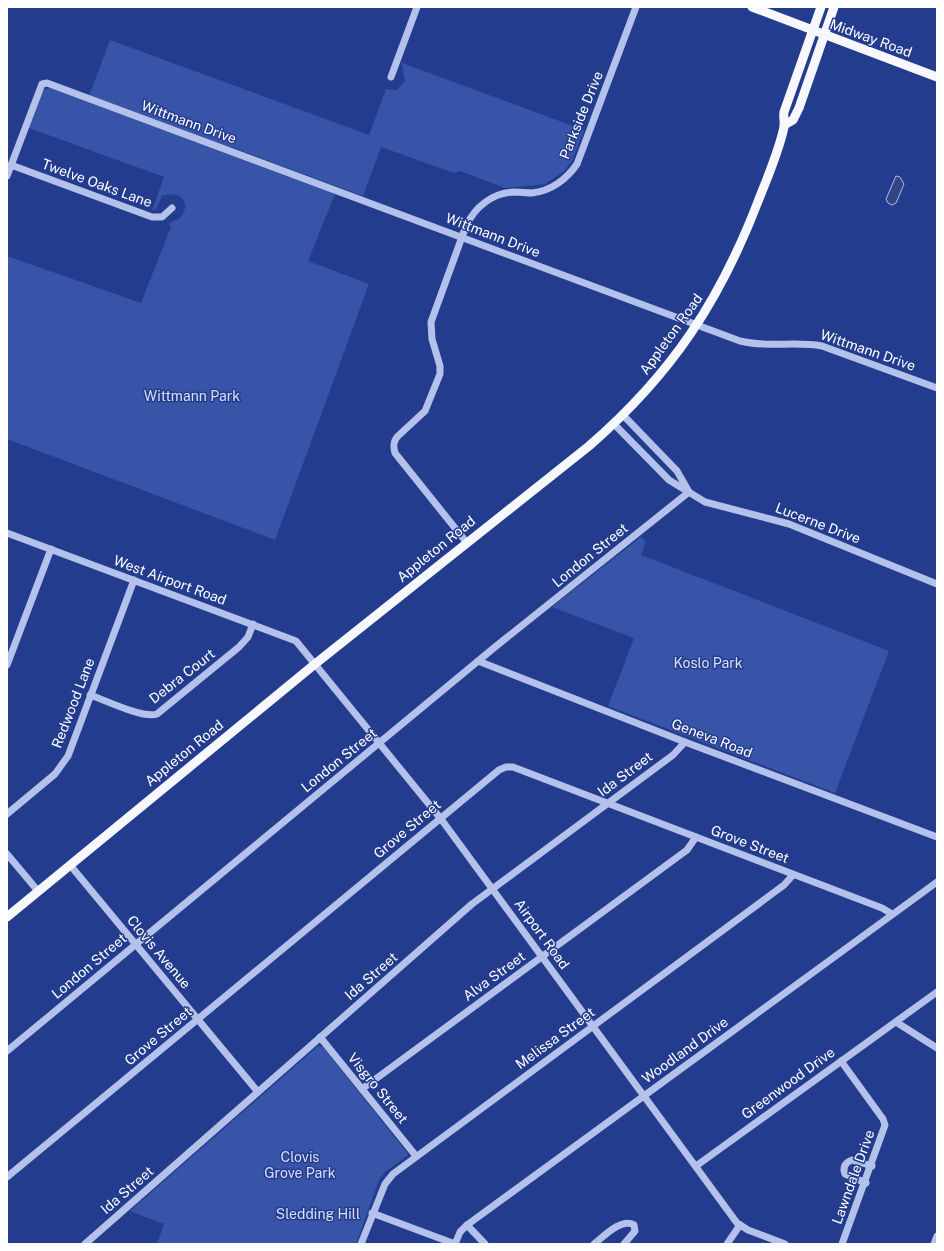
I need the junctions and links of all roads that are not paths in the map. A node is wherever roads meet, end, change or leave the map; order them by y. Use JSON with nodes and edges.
{"nodes":[{"id":1,"x":417,"y":7,"type":"edge"},
{"id":2,"x":636,"y":7,"type":"edge"},
{"id":3,"x":752,"y":7,"type":"edge"},
{"id":4,"x":821,"y":7,"type":"edge"},
{"id":5,"x":834,"y":7,"type":"edge"},
{"id":6,"x":813,"y":31,"type":"junction"},
{"id":7,"x":824,"y":35,"type":"junction"},
{"id":8,"x":390,"y":77,"type":"dead end"},
{"id":9,"x":937,"y":77,"type":"edge"},
{"id":10,"x":784,"y":125,"type":"junction"},
{"id":11,"x":11,"y":165,"type":"junction"},
{"id":12,"x":7,"y":176,"type":"edge"},
{"id":13,"x":172,"y":208,"type":"dead end"},
{"id":14,"x":462,"y":237,"type":"junction"},
{"id":15,"x":697,"y":325,"type":"junction"},
{"id":16,"x":937,"y":388,"type":"edge"},
{"id":17,"x":623,"y":415,"type":"junction"},
{"id":18,"x":614,"y":424,"type":"junction"},
{"id":19,"x":689,"y":492,"type":"junction"},
{"id":20,"x":7,"y":533,"type":"edge"},
{"id":21,"x":467,"y":543,"type":"junction"},
{"id":22,"x":51,"y":549,"type":"junction"},
{"id":23,"x":134,"y":580,"type":"junction"},
{"id":24,"x":937,"y":584,"type":"edge"},
{"id":25,"x":253,"y":624,"type":"junction"},
{"id":26,"x":478,"y":661,"type":"junction"},
{"id":27,"x":315,"y":664,"type":"junction"},
{"id":28,"x":7,"y":665,"type":"edge"},
{"id":29,"x":90,"y":694,"type":"junction"},
{"id":30,"x":686,"y":742,"type":"junction"},
{"id":31,"x":380,"y":744,"type":"junction"},
{"id":32,"x":607,"y":804,"type":"junction"},
{"id":33,"x":7,"y":814,"type":"edge"},
{"id":34,"x":441,"y":819,"type":"junction"},
{"id":35,"x":696,"y":837,"type":"junction"},
{"id":36,"x":937,"y":837,"type":"edge"},
{"id":37,"x":7,"y":854,"type":"edge"},
{"id":38,"x":70,"y":865,"type":"junction"},
{"id":39,"x":793,"y":875,"type":"junction"},
{"id":40,"x":937,"y":882,"type":"edge"},
{"id":41,"x":492,"y":888,"type":"junction"},
{"id":42,"x":38,"y":891,"type":"junction"},
{"id":43,"x":892,"y":914,"type":"junction"},
{"id":44,"x":7,"y":917,"type":"edge"},
{"id":45,"x":135,"y":944,"type":"junction"},
{"id":46,"x":543,"y":956,"type":"junction"},
{"id":47,"x":937,"y":992,"type":"edge"},
{"id":48,"x":198,"y":1019,"type":"junction"},
{"id":49,"x":896,"y":1022,"type":"junction"},
{"id":50,"x":593,"y":1027,"type":"junction"},
{"id":51,"x":320,"y":1037,"type":"junction"},
{"id":52,"x":937,"y":1048,"type":"edge"},
{"id":53,"x":7,"y":1051,"type":"edge"},
{"id":54,"x":841,"y":1061,"type":"junction"},
{"id":55,"x":362,"y":1089,"type":"junction"},
{"id":56,"x":258,"y":1092,"type":"junction"},
{"id":57,"x":644,"y":1096,"type":"junction"},
{"id":58,"x":416,"y":1156,"type":"junction"},
{"id":59,"x":696,"y":1166,"type":"junction"},
{"id":60,"x":872,"y":1166,"type":"junction"},
{"id":61,"x":7,"y":1177,"type":"edge"},
{"id":62,"x":866,"y":1183,"type":"junction"},
{"id":63,"x":372,"y":1213,"type":"junction"},
{"id":64,"x":467,"y":1225,"type":"junction"},
{"id":65,"x":740,"y":1225,"type":"junction"},
{"id":66,"x":937,"y":1236,"type":"edge"},
{"id":67,"x":85,"y":1244,"type":"edge"},
{"id":68,"x":361,"y":1244,"type":"edge"},
{"id":69,"x":455,"y":1244,"type":"edge"},
{"id":70,"x":485,"y":1244,"type":"edge"},
{"id":71,"x":594,"y":1244,"type":"edge"},
{"id":72,"x":624,"y":1244,"type":"edge"},
{"id":73,"x":728,"y":1244,"type":"edge"},
{"id":74,"x":785,"y":1244,"type":"edge"},
{"id":75,"x":842,"y":1244,"type":"edge"},
{"id":76,"x":934,"y":1244,"type":"edge"}],
"edges":[{"from":1,"to":8,"type":"street"},
{"from":2,"to":14,"type":"street","name":"Parkside Drive"},
{"from":3,"to":6,"type":"main road","name":"Midway Road"},
{"from":4,"to":6,"type":"main road","name":"Appleton Road"},
{"from":5,"to":7,"type":"main road","name":"Appleton Road"},
{"from":6,"to":7,"type":"main road","name":"Midway Road"},
{"from":6,"to":10,"type":"main road","name":"Appleton Road"},
{"from":7,"to":9,"type":"main road","name":"Midway Road"},
{"from":7,"to":10,"type":"main road","name":"Appleton Road"},
{"from":10,"to":15,"type":"main road","name":"Appleton Road"},
{"from":11,"to":12,"type":"street"},
{"from":11,"to":13,"type":"street","name":"Twelve Oaks Lane"},
{"from":11,"to":14,"type":"street","name":"Wittmann Drive"},
{"from":14,"to":15,"type":"street","name":"Wittmann Drive"},
{"from":14,"to":21,"type":"street","name":"Parkside Drive"},
{"from":15,"to":16,"type":"street","name":"Wittmann Drive"},
{"from":15,"to":17,"type":"main road","name":"Appleton Road"},
{"from":17,"to":18,"type":"main road","name":"Appleton Road"},
{"from":17,"to":19,"type":"street","name":"Lucerne Drive"},
{"from":18,"to":19,"type":"street","name":"Lucerne Drive"},
{"from":18,"to":21,"type":"main road","name":"Appleton Road"},
{"from":19,"to":24,"type":"street","name":"Lucerne Drive"},
{"from":19,"to":26,"type":"street","name":"London Street"},
{"from":20,"to":22,"type":"street","name":"West Airport Road"},
{"from":21,"to":27,"type":"main road","name":"Appleton Road"},
{"from":22,"to":23,"type":"street","name":"West Airport Road"},
{"from":22,"to":28,"type":"street"},
{"from":23,"to":25,"type":"street","name":"West Airport Road"},
{"from":23,"to":29,"type":"street","name":"Redwood Lane"},
{"from":25,"to":27,"type":"street","name":"West Airport Road"},
{"from":25,"to":29,"type":"street","name":"Debra Court"},
{"from":26,"to":30,"type":"street","name":"Geneva Road"},
{"from":26,"to":31,"type":"street","name":"London Street"},
{"from":27,"to":31,"type":"street","name":"Airport Road"},
{"from":27,"to":38,"type":"main road","name":"Appleton Road"},
{"from":29,"to":33,"type":"street","name":"Redwood Lane"},
{"from":30,"to":32,"type":"street","name":"Ida Street"},
{"from":30,"to":36,"type":"street","name":"Geneva Road"},
{"from":31,"to":34,"type":"street","name":"Airport Road"},
{"from":31,"to":45,"type":"street","name":"London Street"},
{"from":32,"to":34,"type":"street","name":"Grove Street"},
{"from":32,"to":35,"type":"street","name":"Grove Street"},
{"from":32,"to":41,"type":"street","name":"Ida Street"},
{"from":34,"to":41,"type":"street","name":"Airport Road"},
{"from":34,"to":48,"type":"street","name":"Grove Street"},
{"from":35,"to":39,"type":"street","name":"Grove Street"},
{"from":35,"to":46,"type":"street","name":"Alva Street"},
{"from":37,"to":42,"type":"street"},
{"from":38,"to":42,"type":"main road","name":"Appleton Road"},
{"from":38,"to":45,"type":"street","name":"Clovis Avenue"},
{"from":39,"to":43,"type":"street","name":"Grove Street"},
{"from":39,"to":50,"type":"street","name":"Melissa Street"},
{"from":40,"to":43,"type":"street","name":"Woodland Drive"},
{"from":41,"to":46,"type":"street","name":"Airport Road"},
{"from":41,"to":51,"type":"street","name":"Ida Street"},
{"from":42,"to":44,"type":"main road","name":"Appleton Road"},
{"from":43,"to":57,"type":"street","name":"Woodland Drive"},
{"from":45,"to":48,"type":"street","name":"Clovis Avenue"},
{"from":45,"to":53,"type":"street","name":"London Street"},
{"from":46,"to":50,"type":"street","name":"Airport Road"},
{"from":46,"to":55,"type":"street","name":"Alva Street"},
{"from":47,"to":49,"type":"street","name":"Greenwood Drive"},
{"from":48,"to":56,"type":"street","name":"Clovis Avenue"},
{"from":48,"to":61,"type":"street","name":"Grove Street"},
{"from":49,"to":52,"type":"street"},
{"from":49,"to":54,"type":"street","name":"Greenwood Drive"},
{"from":50,"to":57,"type":"street","name":"Airport Road"},
{"from":50,"to":58,"type":"street","name":"Melissa Street"},
{"from":51,"to":55,"type":"street","name":"Visgro Street"},
{"from":51,"to":56,"type":"street","name":"Ida Street"},
{"from":54,"to":59,"type":"street","name":"Greenwood Drive"},
{"from":54,"to":60,"type":"street","name":"Lawndale Drive"},
{"from":55,"to":58,"type":"street","name":"Visgro Street"},
{"from":56,"to":67,"type":"street","name":"Ida Street"},
{"from":57,"to":59,"type":"street","name":"Airport Road"},
{"from":57,"to":64,"type":"street","name":"Woodland Drive"},
{"from":58,"to":63,"type":"street","name":"Melissa Street"},
{"from":59,"to":65,"type":"street","name":"Airport Road"},
{"from":60,"to":62,"type":"street","name":"Lawndale Drive"},
{"from":60,"to":62,"type":"street"},
{"from":62,"to":75,"type":"street","name":"Lawndale Drive"},
{"from":63,"to":68,"type":"street","name":"Melissa Street"},
{"from":63,"to":69,"type":"street"},
{"from":64,"to":69,"type":"street","name":"Woodland Drive"},
{"from":64,"to":70,"type":"street"},
{"from":65,"to":73,"type":"street"},
{"from":65,"to":74,"type":"street"},
{"from":66,"to":76,"type":"street"},
{"from":71,"to":72,"type":"street"}]}
